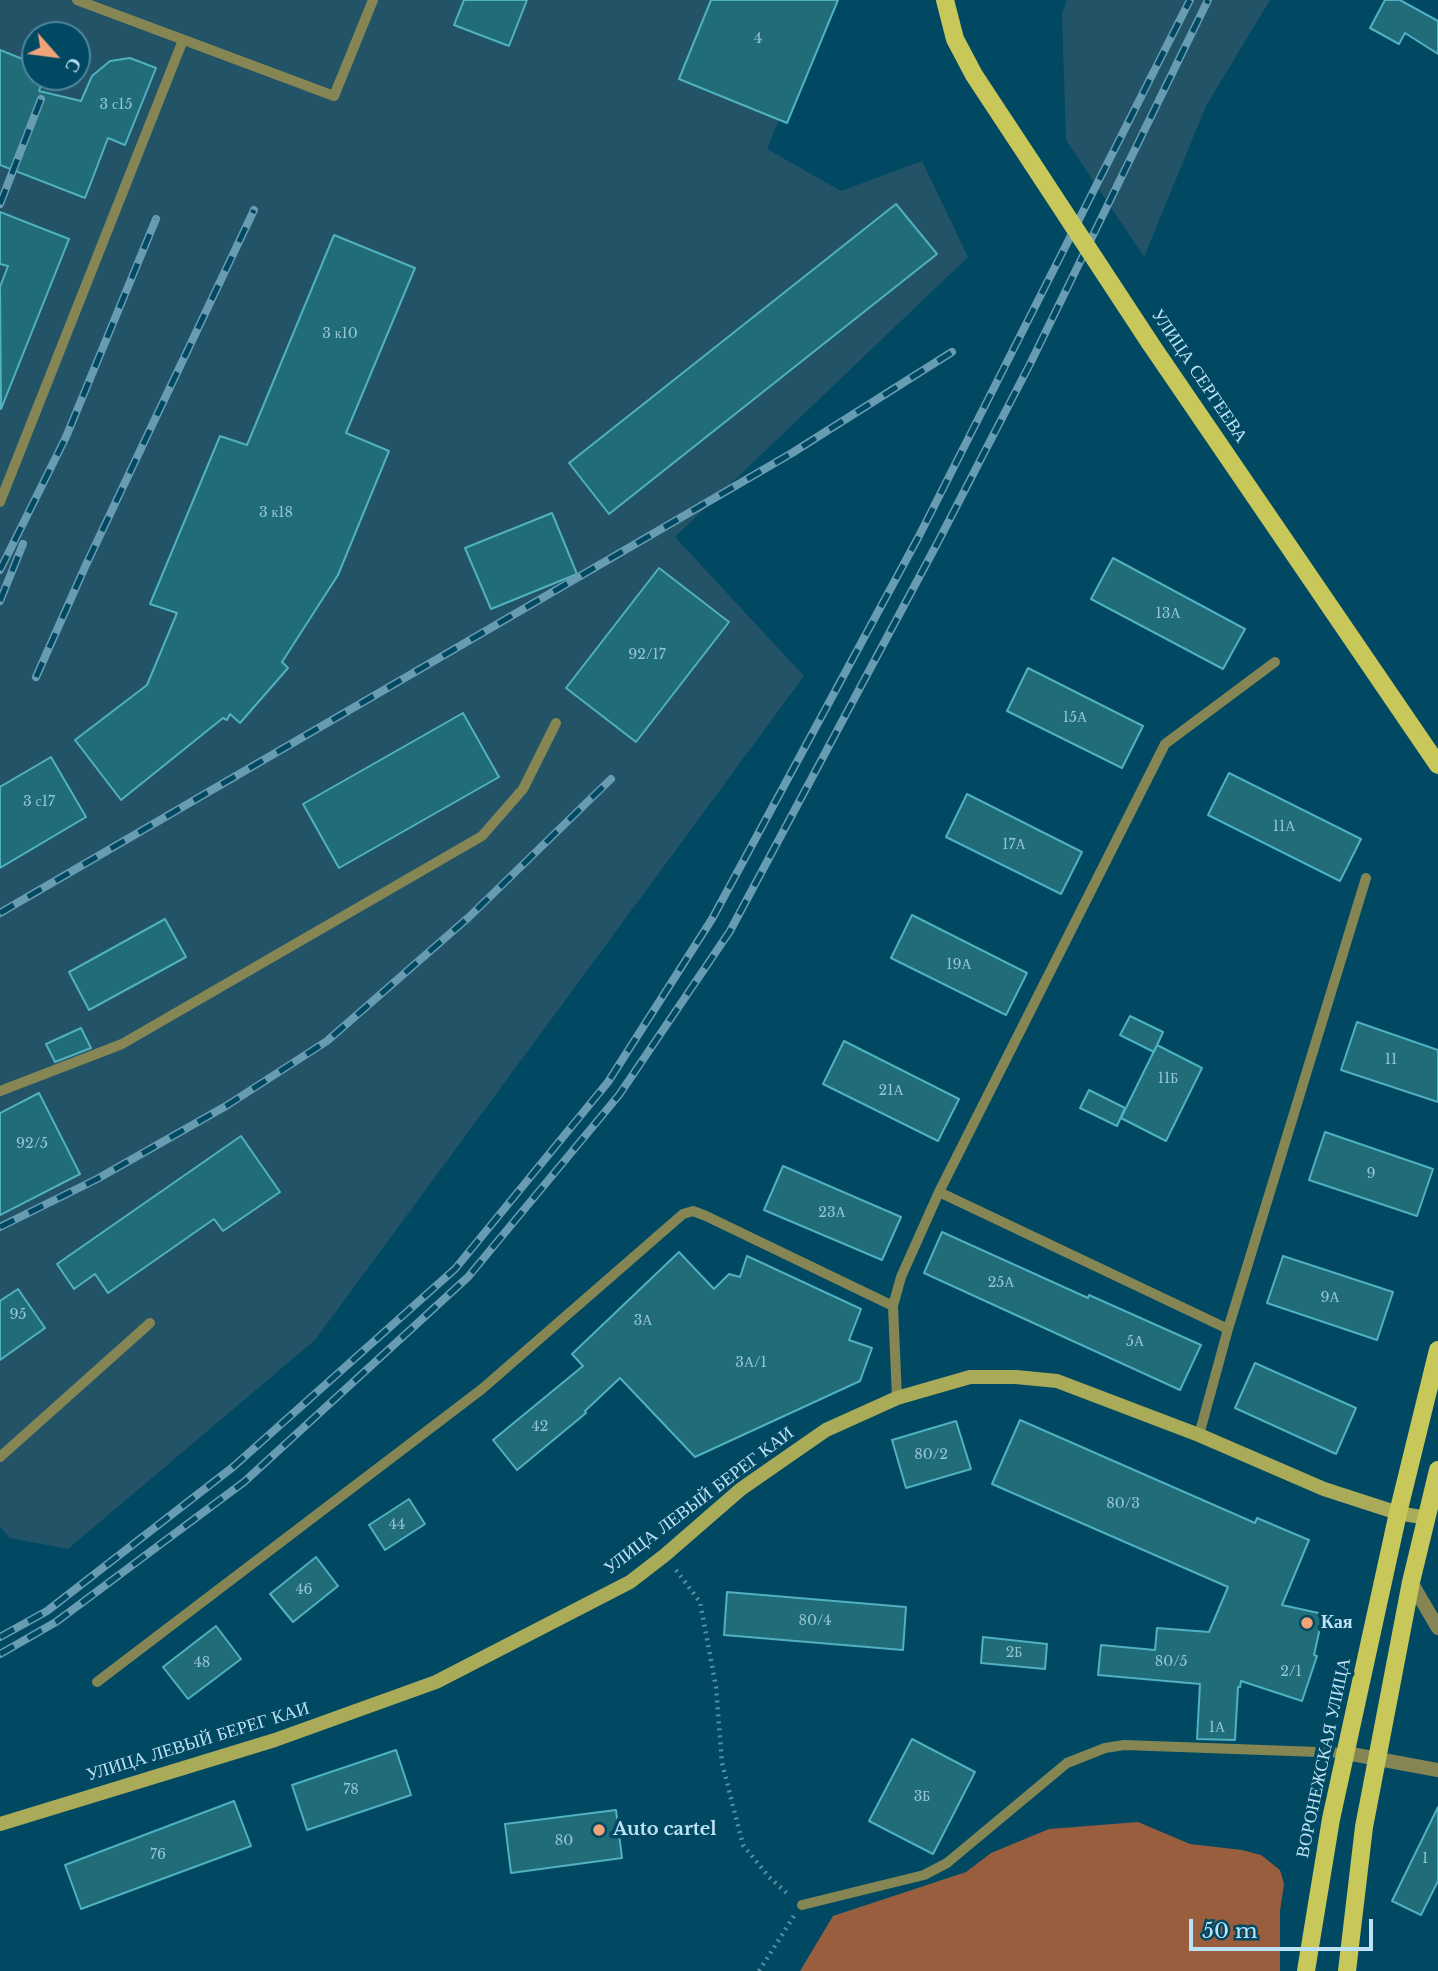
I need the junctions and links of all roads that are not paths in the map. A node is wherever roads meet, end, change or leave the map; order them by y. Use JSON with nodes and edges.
{"nodes":[{"id":1,"x":78,"y":0,"type":"edge"},
{"id":2,"x":373,"y":0,"type":"edge"},
{"id":3,"x":945,"y":0,"type":"edge"},
{"id":4,"x":183,"y":40,"type":"junction"},
{"id":5,"x":0,"y":502,"type":"edge"},
{"id":6,"x":1275,"y":662,"type":"dead end"},
{"id":7,"x":556,"y":723,"type":"dead end"},
{"id":8,"x":1438,"y":765,"type":"edge"},
{"id":9,"x":1366,"y":878,"type":"dead end"},
{"id":10,"x":0,"y":1091,"type":"edge"},
{"id":11,"x":939,"y":1192,"type":"junction"},
{"id":12,"x":893,"y":1306,"type":"junction"},
{"id":13,"x":150,"y":1323,"type":"dead end"},
{"id":14,"x":1228,"y":1329,"type":"junction"},
{"id":15,"x":1438,"y":1350,"type":"edge"},
{"id":16,"x":897,"y":1398,"type":"junction"},
{"id":17,"x":1199,"y":1434,"type":"junction"},
{"id":18,"x":0,"y":1457,"type":"edge"},
{"id":19,"x":1438,"y":1470,"type":"edge"},
{"id":20,"x":1398,"y":1513,"type":"junction"},
{"id":21,"x":1427,"y":1518,"type":"junction"},
{"id":22,"x":1411,"y":1582,"type":"junction"},
{"id":23,"x":1438,"y":1628,"type":"edge"},
{"id":24,"x":97,"y":1682,"type":"dead end"},
{"id":25,"x":1346,"y":1754,"type":"junction"},
{"id":26,"x":1377,"y":1758,"type":"junction"},
{"id":27,"x":1438,"y":1770,"type":"edge"},
{"id":28,"x":0,"y":1824,"type":"edge"},
{"id":29,"x":802,"y":1905,"type":"road end"},
{"id":30,"x":1306,"y":1971,"type":"edge"},
{"id":31,"x":1347,"y":1971,"type":"edge"}],
"edges":[{"from":1,"to":4,"type":"lane"},
{"from":2,"to":4,"type":"lane"},
{"from":3,"to":8,"type":"main road","name":"УЛИЦА СЕРГЕЕВА","bridge":true},
{"from":4,"to":5,"type":"lane"},
{"from":6,"to":11,"type":"lane"},
{"from":7,"to":10,"type":"lane"},
{"from":9,"to":14,"type":"lane"},
{"from":11,"to":12,"type":"lane"},
{"from":11,"to":14,"type":"lane"},
{"from":12,"to":16,"type":"lane"},
{"from":12,"to":24,"type":"lane"},
{"from":13,"to":18,"type":"lane"},
{"from":14,"to":17,"type":"lane"},
{"from":15,"to":20,"type":"main road","name":"ВОРОНЕЖСКАЯ УЛИЦА"},
{"from":16,"to":17,"type":"street","name":"УЛИЦА ЛЕВЫЙ БЕРЕГ КАИ"},
{"from":16,"to":28,"type":"street","name":"УЛИЦА ЛЕВЫЙ БЕРЕГ КАИ"},
{"from":17,"to":20,"type":"street","name":"УЛИЦА ЛЕВЫЙ БЕРЕГ КАИ"},
{"from":19,"to":21,"type":"main road"},
{"from":20,"to":21,"type":"street","name":"УЛИЦА ЛЕВЫЙ БЕРЕГ КАИ"},
{"from":20,"to":25,"type":"main road","name":"ВОРОНЕЖСКАЯ УЛИЦА"},
{"from":21,"to":22,"type":"main road"},
{"from":22,"to":23,"type":"street"},
{"from":22,"to":26,"type":"main road"},
{"from":25,"to":26,"type":"street"},
{"from":25,"to":29,"type":"lane"},
{"from":25,"to":30,"type":"main road","name":"ВОРОНЕЖСКАЯ УЛИЦА"},
{"from":26,"to":27,"type":"street"},
{"from":26,"to":31,"type":"main road"}]}
